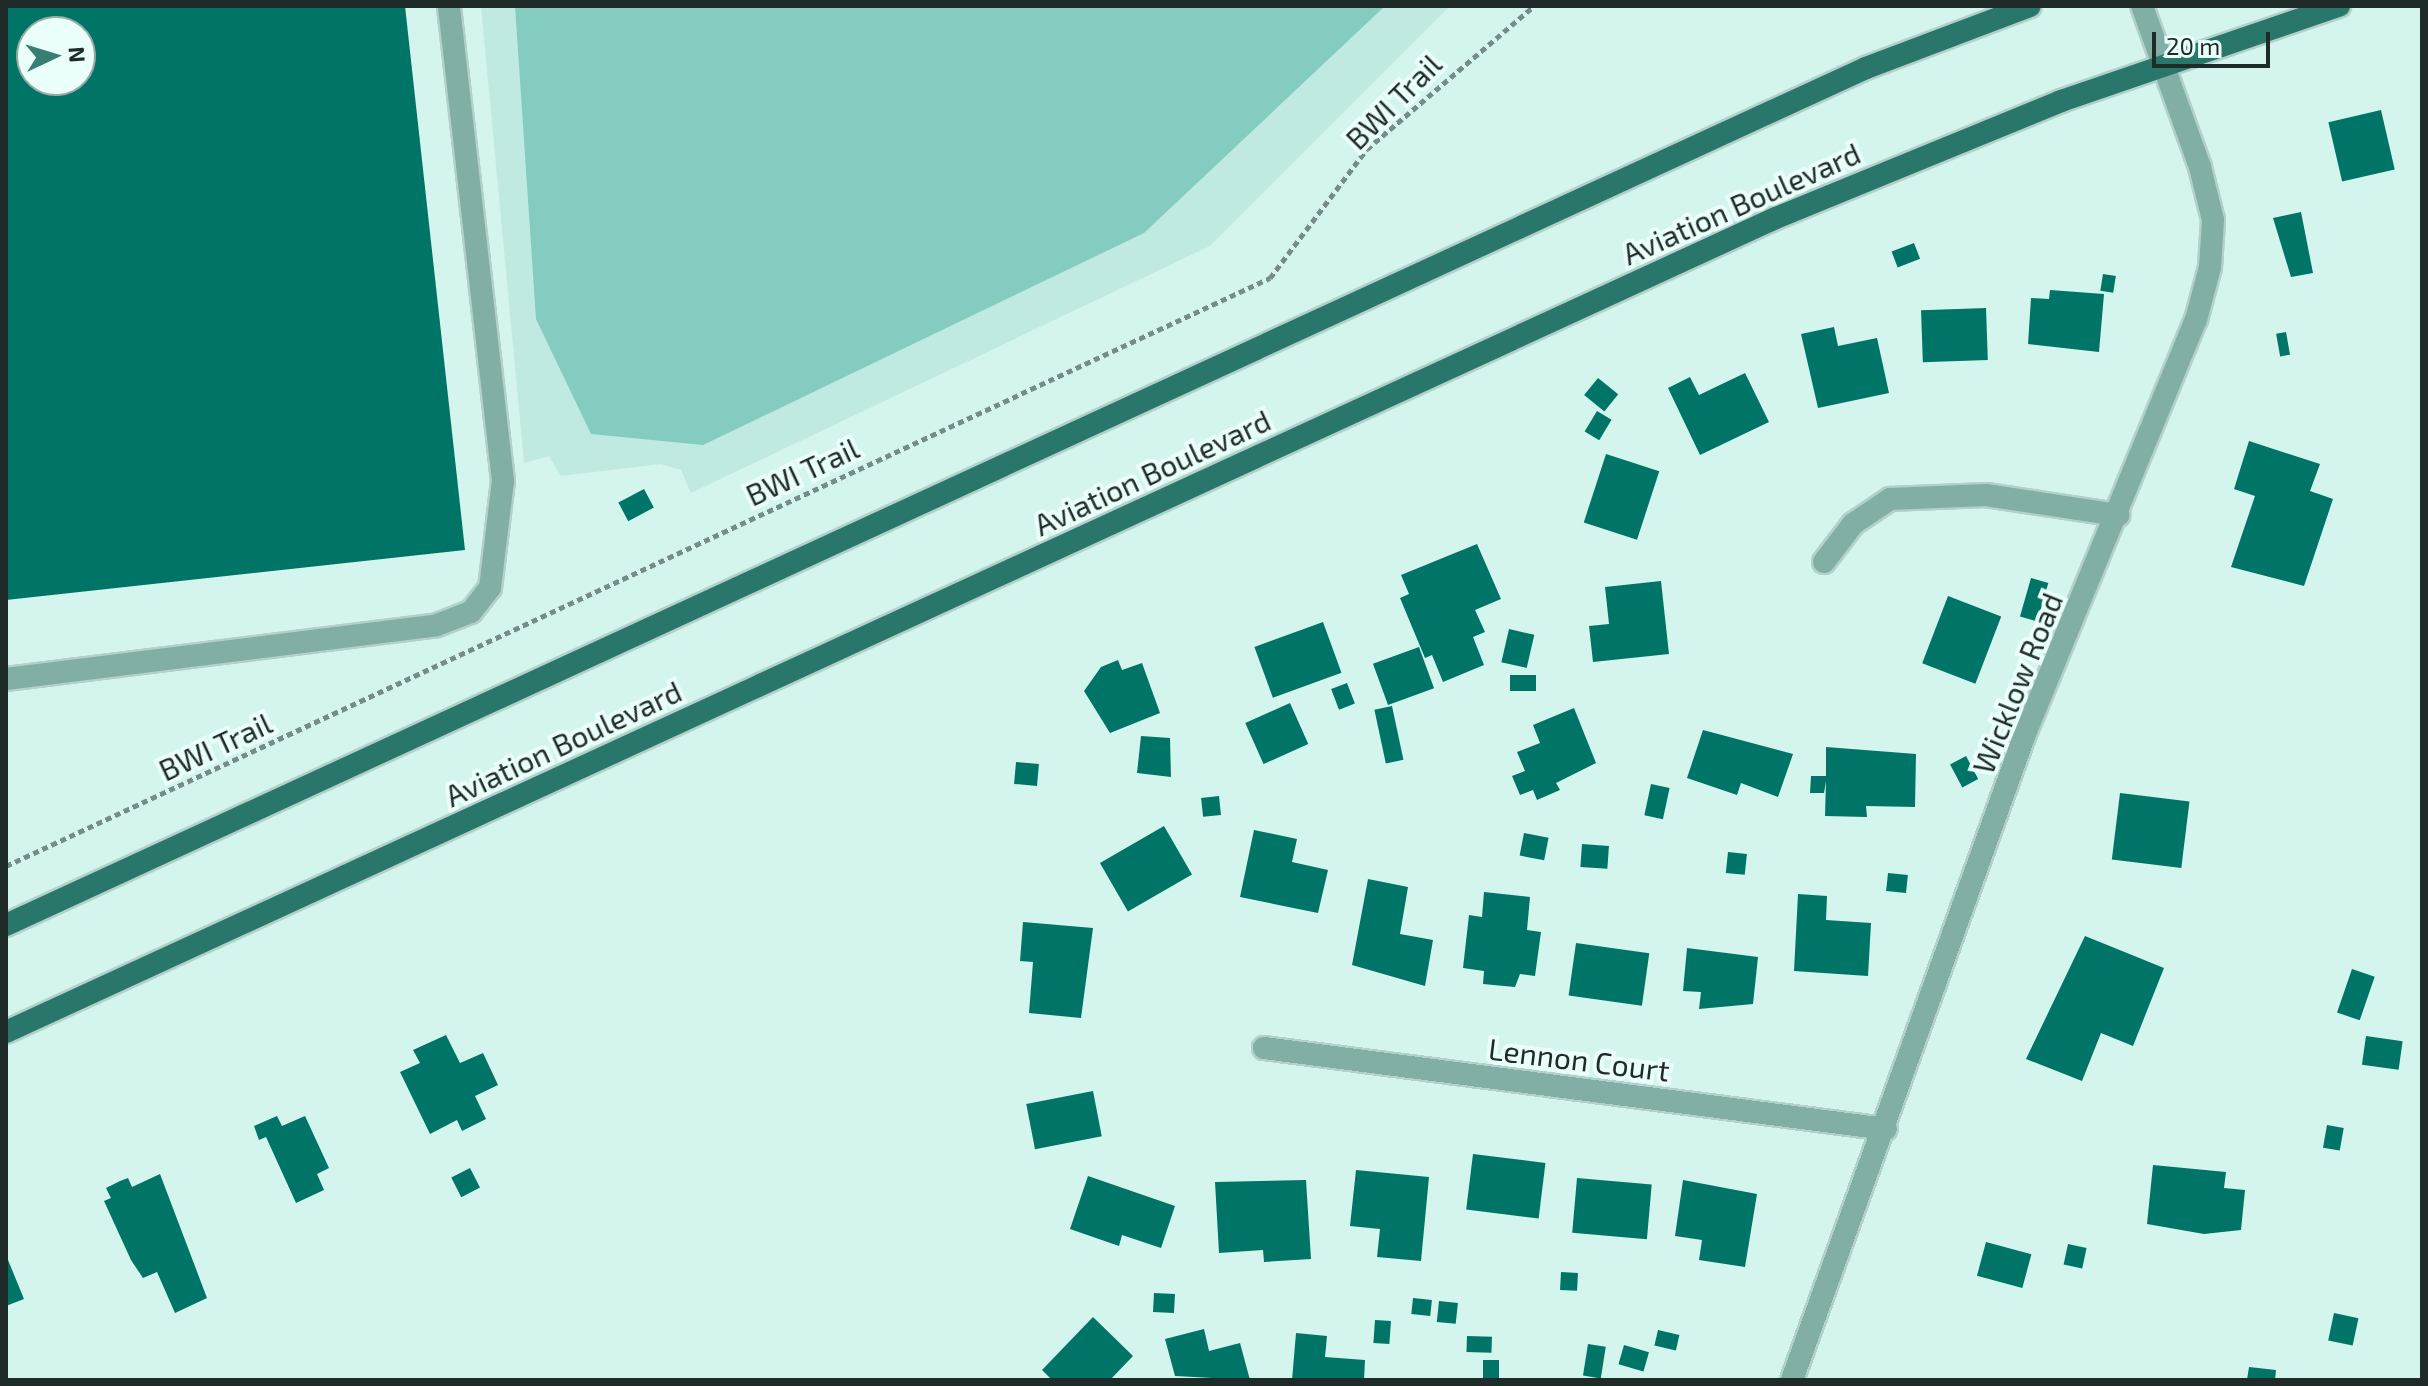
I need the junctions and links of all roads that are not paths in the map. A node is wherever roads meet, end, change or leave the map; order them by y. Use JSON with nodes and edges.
{"nodes":[{"id":1,"x":449,"y":6,"type":"edge"},
{"id":2,"x":2030,"y":6,"type":"edge"},
{"id":3,"x":2142,"y":6,"type":"edge"},
{"id":4,"x":2339,"y":6,"type":"edge"},
{"id":5,"x":2163,"y":64,"type":"junction"},
{"id":6,"x":2118,"y":515,"type":"junction"},
{"id":7,"x":1824,"y":562,"type":"dead end"},
{"id":8,"x":6,"y":679,"type":"edge"},
{"id":9,"x":6,"y":925,"type":"edge"},
{"id":10,"x":6,"y":1032,"type":"edge"},
{"id":11,"x":1264,"y":1048,"type":"dead end"},
{"id":12,"x":1886,"y":1129,"type":"junction"},
{"id":13,"x":1792,"y":1380,"type":"edge"}],
"edges":[{"from":1,"to":8,"type":"street"},
{"from":2,"to":9,"type":"main road"},
{"from":3,"to":5,"type":"street","name":"Wicklow Road"},
{"from":4,"to":5,"type":"main road","name":"Aviation Boulevard"},
{"from":5,"to":6,"type":"street","name":"Wicklow Road"},
{"from":5,"to":10,"type":"main road","name":"Aviation Boulevard"},
{"from":6,"to":7,"type":"street"},
{"from":6,"to":12,"type":"street","name":"Wicklow Road"},
{"from":11,"to":12,"type":"street","name":"Lennon Court"},
{"from":12,"to":13,"type":"street","name":"Wicklow Road"}]}
